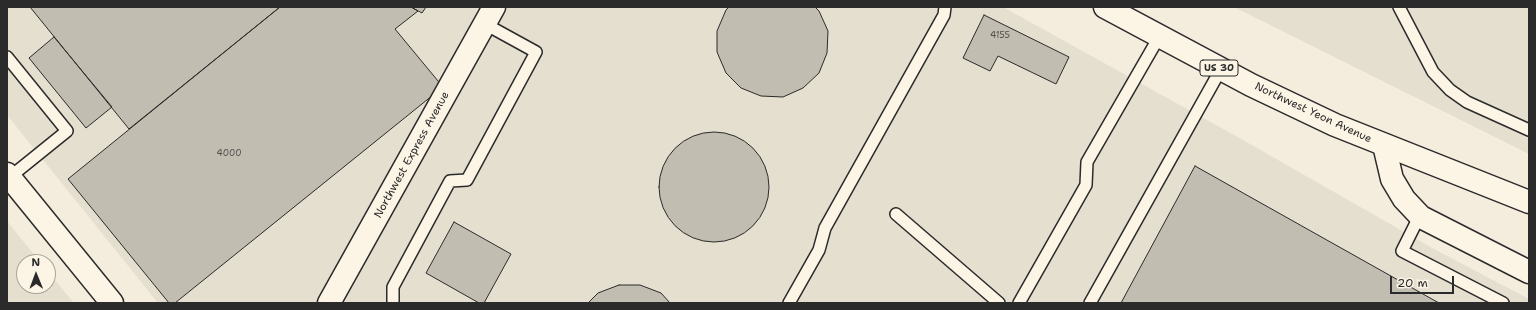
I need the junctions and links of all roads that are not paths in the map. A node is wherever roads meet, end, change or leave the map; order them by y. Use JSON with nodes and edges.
{"nodes":[{"id":1,"x":946,"y":7,"type":"edge"},
{"id":2,"x":1105,"y":7,"type":"edge"},
{"id":3,"x":1399,"y":7,"type":"edge"},
{"id":4,"x":489,"y":15,"type":"edge"},
{"id":5,"x":1159,"y":36,"type":"junction"},
{"id":6,"x":7,"y":57,"type":"edge"},
{"id":7,"x":1221,"y":69,"type":"junction"},
{"id":8,"x":1529,"y":130,"type":"edge"},
{"id":9,"x":1384,"y":145,"type":"junction"},
{"id":10,"x":8,"y":176,"type":"edge"},
{"id":11,"x":1529,"y":202,"type":"edge"},
{"id":12,"x":896,"y":214,"type":"dead end"},
{"id":13,"x":1420,"y":215,"type":"junction"},
{"id":14,"x":1529,"y":272,"type":"edge"},
{"id":15,"x":106,"y":300,"type":"edge"},
{"id":16,"x":329,"y":303,"type":"edge"},
{"id":17,"x":393,"y":303,"type":"edge"},
{"id":18,"x":789,"y":303,"type":"edge"},
{"id":19,"x":999,"y":303,"type":"edge"},
{"id":20,"x":1019,"y":303,"type":"edge"},
{"id":21,"x":1090,"y":303,"type":"edge"},
{"id":22,"x":1503,"y":303,"type":"edge"}],
"edges":[{"from":1,"to":18,"type":"lane"},
{"from":2,"to":5,"type":"main road","name":"Northwest Yeon Avenue","number":"US 30"},
{"from":3,"to":8,"type":"lane"},
{"from":4,"to":16,"type":"main road","name":"Northwest Express Avenue"},
{"from":4,"to":17,"type":"lane"},
{"from":5,"to":7,"type":"main road","name":"Northwest Yeon Avenue","number":"US 30"},
{"from":5,"to":20,"type":"lane"},
{"from":6,"to":10,"type":"lane"},
{"from":7,"to":9,"type":"main road","name":"Northwest Yeon Avenue","number":"US 30"},
{"from":7,"to":21,"type":"lane"},
{"from":9,"to":11,"type":"main road","name":"Northwest Yeon Avenue","number":"US 30"},
{"from":9,"to":13,"type":"main road"},
{"from":10,"to":15,"type":"main road"},
{"from":12,"to":19,"type":"lane"},
{"from":13,"to":14,"type":"main road"},
{"from":13,"to":22,"type":"lane"}]}
